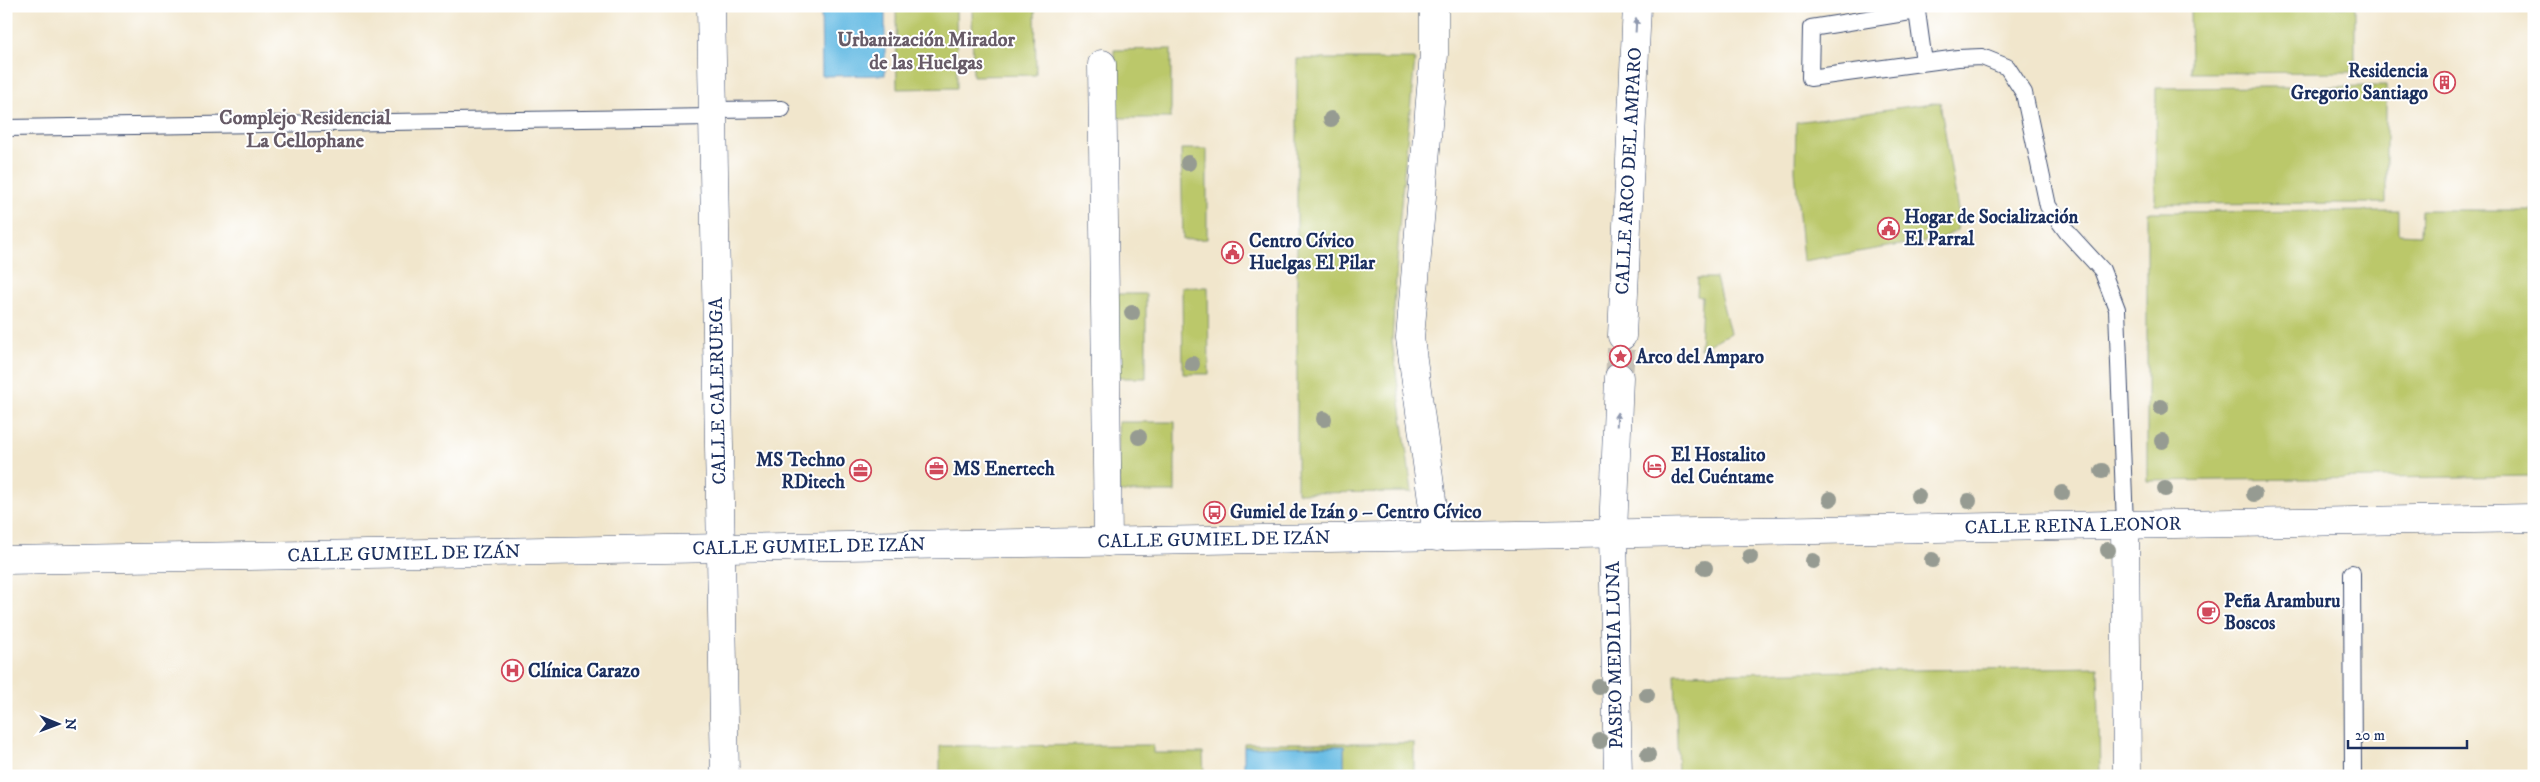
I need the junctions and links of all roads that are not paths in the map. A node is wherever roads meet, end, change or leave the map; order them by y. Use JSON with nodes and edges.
{"nodes":[{"id":1,"x":711,"y":6,"type":"edge"},
{"id":2,"x":1434,"y":6,"type":"edge"},
{"id":3,"x":1637,"y":6,"type":"edge"},
{"id":4,"x":1924,"y":62,"type":"junction"},
{"id":5,"x":1102,"y":64,"type":"dead end"},
{"id":6,"x":782,"y":109,"type":"dead end"},
{"id":7,"x":713,"y":114,"type":"junction"},
{"id":8,"x":6,"y":128,"type":"edge"},
{"id":9,"x":1622,"y":336,"type":"tunnel mouth"},
{"id":10,"x":1619,"y":377,"type":"tunnel mouth"},
{"id":11,"x":2534,"y":518,"type":"edge"},
{"id":12,"x":2125,"y":525,"type":"junction"},
{"id":13,"x":1613,"y":534,"type":"junction"},
{"id":14,"x":1437,"y":537,"type":"junction"},
{"id":15,"x":1108,"y":542,"type":"junction"},
{"id":16,"x":722,"y":548,"type":"junction"},
{"id":17,"x":6,"y":560,"type":"edge"},
{"id":18,"x":2352,"y":573,"type":"dead end"},
{"id":19,"x":725,"y":776,"type":"edge"},
{"id":20,"x":1618,"y":776,"type":"edge"},
{"id":21,"x":2127,"y":776,"type":"edge"},
{"id":22,"x":2353,"y":776,"type":"edge"}],
"edges":[{"from":1,"to":7,"type":"street","name":"CALLE CALERUEGA"},
{"from":2,"to":14,"type":"street"},
{"from":9,"to":3,"type":"street","name":"CALLE ARCO DEL AMPARO","one_way":true},
{"from":4,"to":4,"type":"lane"},
{"from":4,"to":12,"type":"lane"},
{"from":5,"to":15,"type":"street"},
{"from":6,"to":7,"type":"lane"},
{"from":7,"to":8,"type":"lane"},
{"from":7,"to":16,"type":"street","name":"CALLE CALERUEGA"},
{"from":13,"to":10,"type":"street","one_way":true},
{"from":11,"to":12,"type":"street","name":"CALLE REINA LEONOR"},
{"from":12,"to":13,"type":"street","name":"CALLE REINA LEONOR"},
{"from":12,"to":21,"type":"street"},
{"from":13,"to":14,"type":"street","name":"CALLE GUMIEL DE IZÁN"},
{"from":13,"to":20,"type":"street","name":"PASEO MEDIA LUNA"},
{"from":14,"to":15,"type":"street","name":"CALLE GUMIEL DE IZÁN"},
{"from":15,"to":16,"type":"street","name":"CALLE GUMIEL DE IZÁN"},
{"from":16,"to":17,"type":"street","name":"CALLE GUMIEL DE IZÁN"},
{"from":16,"to":19,"type":"street","name":"CALLE CALERUEGA"},
{"from":18,"to":22,"type":"lane"}]}
